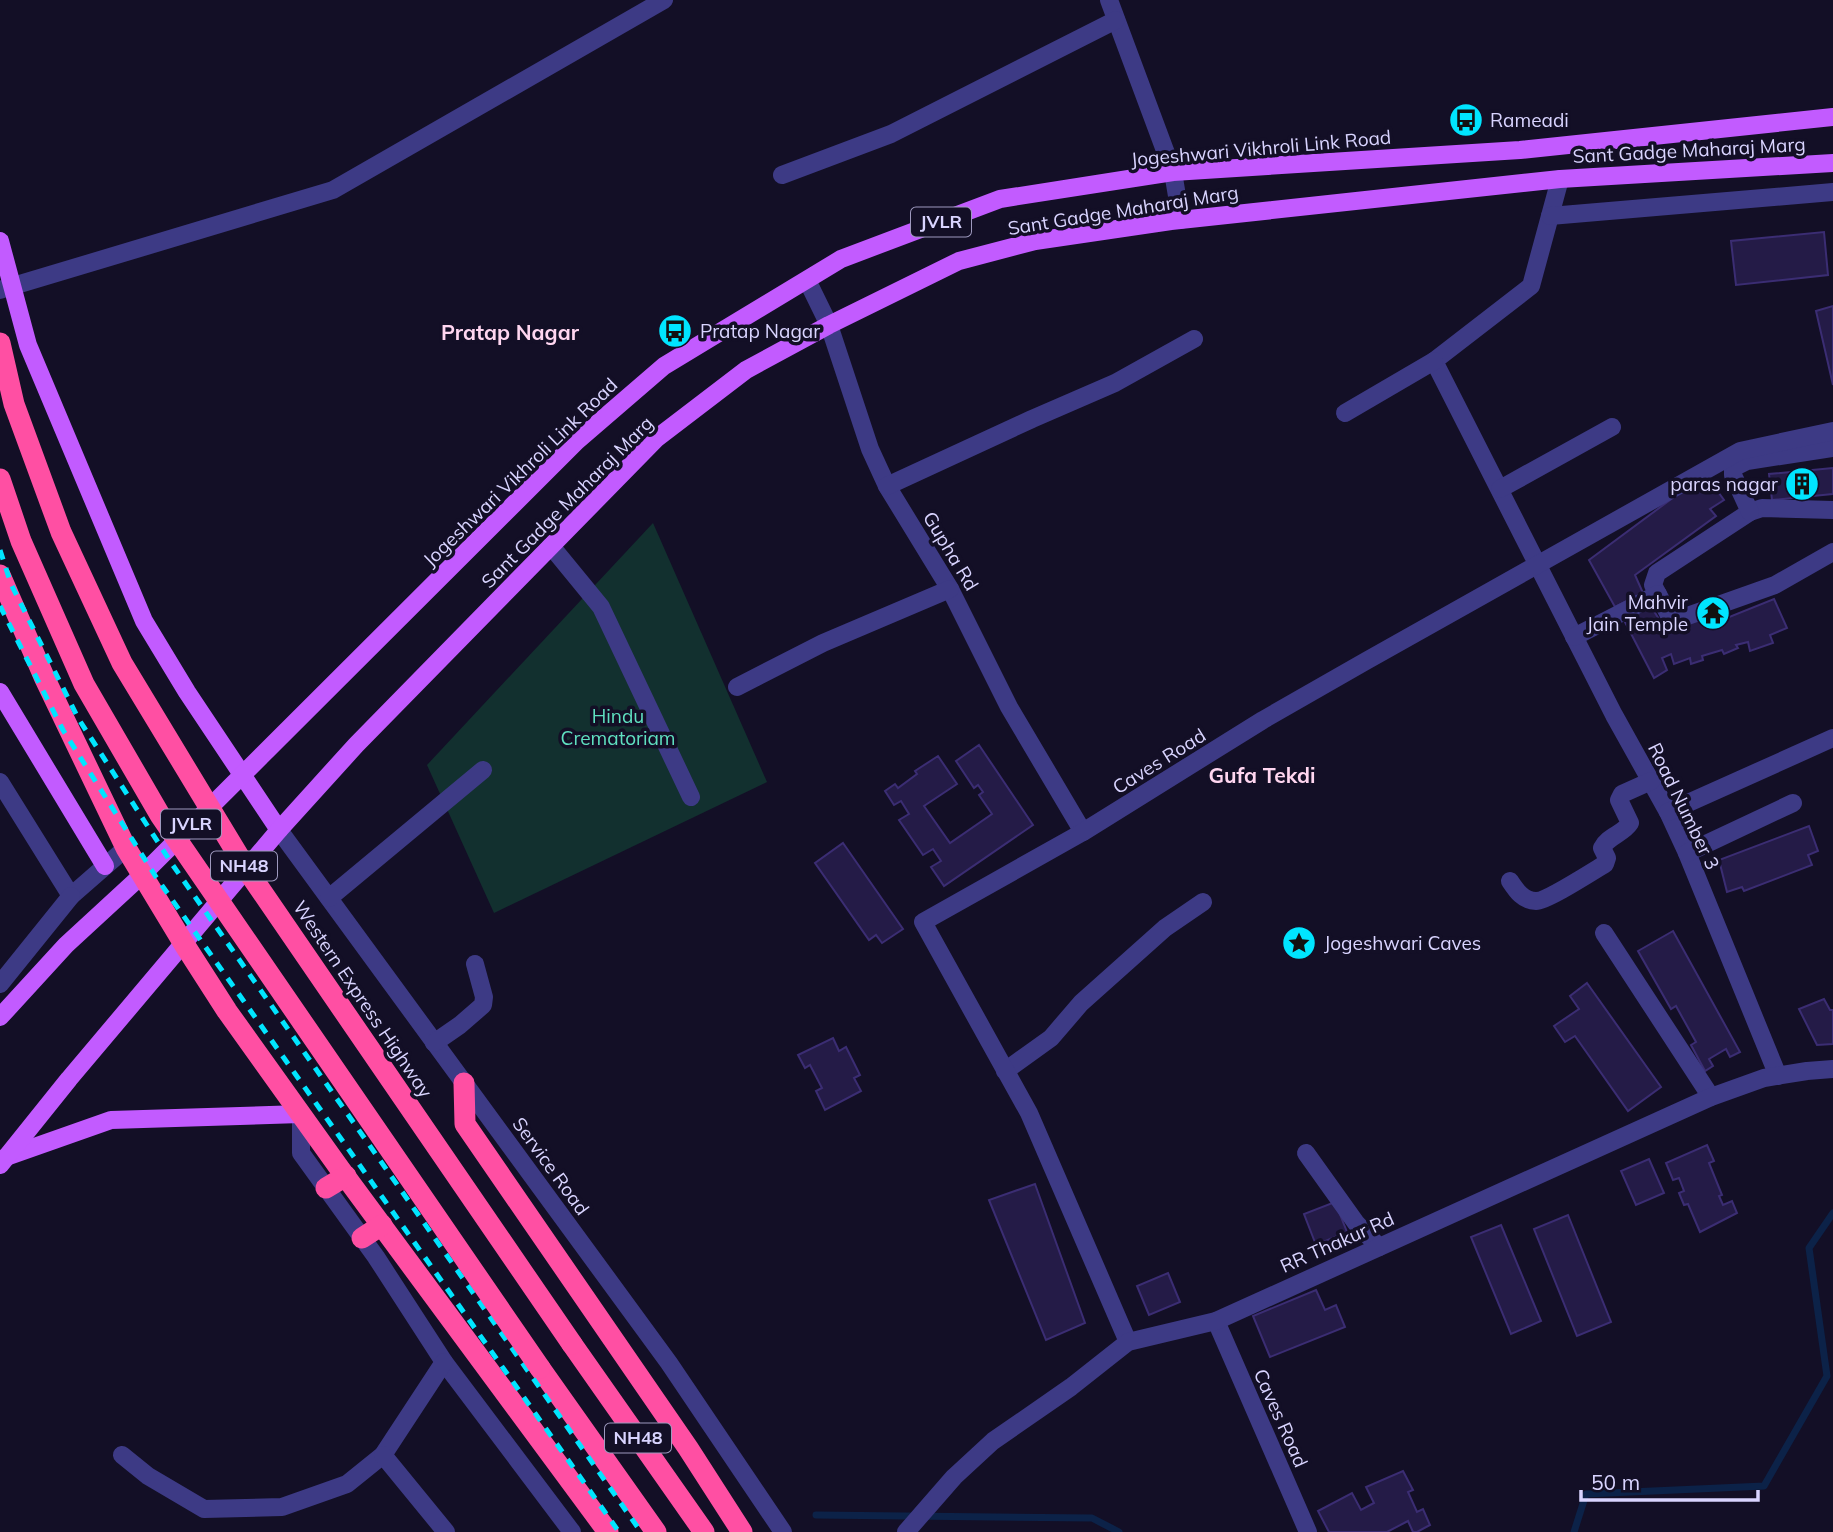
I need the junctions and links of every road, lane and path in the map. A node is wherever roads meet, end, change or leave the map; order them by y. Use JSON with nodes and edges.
{"nodes":[{"id":1,"x":664,"y":0,"type":"edge"},
{"id":2,"x":1109,"y":0,"type":"edge"},
{"id":3,"x":1116,"y":20,"type":"junction"},
{"id":4,"x":1833,"y":117,"type":"edge"},
{"id":5,"x":1833,"y":163,"type":"edge"},
{"id":6,"x":1173,"y":172,"type":"junction"},
{"id":7,"x":782,"y":174,"type":"dead end"},
{"id":8,"x":1560,"y":178,"type":"junction"},
{"id":9,"x":1833,"y":192,"type":"edge"},
{"id":10,"x":1550,"y":216,"type":"junction"},
{"id":11,"x":1181,"y":220,"type":"junction"},
{"id":12,"x":0,"y":241,"type":"edge"},
{"id":13,"x":807,"y":280,"type":"junction"},
{"id":14,"x":6,"y":289,"type":"edge"},
{"id":15,"x":829,"y":325,"type":"junction"},
{"id":16,"x":1194,"y":339,"type":"dead end"},
{"id":17,"x":0,"y":343,"type":"edge"},
{"id":18,"x":1434,"y":361,"type":"junction"},
{"id":19,"x":1345,"y":413,"type":"dead end"},
{"id":20,"x":1612,"y":427,"type":"dead end"},
{"id":21,"x":1833,"y":431,"type":"edge"},
{"id":22,"x":1833,"y":448,"type":"edge"},
{"id":23,"x":0,"y":479,"type":"edge"},
{"id":24,"x":887,"y":486,"type":"junction"},
{"id":25,"x":1500,"y":489,"type":"junction"},
{"id":26,"x":1833,"y":510,"type":"edge"},
{"id":27,"x":1750,"y":512,"type":"junction"},
{"id":28,"x":551,"y":546,"type":"junction"},
{"id":29,"x":1833,"y":552,"type":"edge"},
{"id":30,"x":1538,"y":563,"type":"junction"},
{"id":31,"x":0,"y":575,"type":"edge"},
{"id":32,"x":950,"y":589,"type":"junction"},
{"id":33,"x":1658,"y":594,"type":"junction"},
{"id":34,"x":1574,"y":637,"type":"junction"},
{"id":35,"x":737,"y":687,"type":"dead end"},
{"id":36,"x":0,"y":692,"type":"edge"},
{"id":37,"x":1833,"y":738,"type":"edge"},
{"id":38,"x":483,"y":770,"type":"dead end"},
{"id":39,"x":241,"y":774,"type":"junction"},
{"id":40,"x":1650,"y":781,"type":"junction"},
{"id":41,"x":0,"y":782,"type":"edge"},
{"id":42,"x":691,"y":797,"type":"dead end"},
{"id":43,"x":1793,"y":803,"type":"dead end"},
{"id":44,"x":1668,"y":812,"type":"junction"},
{"id":45,"x":279,"y":830,"type":"junction"},
{"id":46,"x":1083,"y":832,"type":"junction"},
{"id":47,"x":126,"y":848,"type":"junction"},
{"id":48,"x":1687,"y":853,"type":"junction"},
{"id":49,"x":105,"y":866,"type":"junction"},
{"id":50,"x":142,"y":875,"type":"junction"},
{"id":51,"x":1510,"y":881,"type":"dead end"},
{"id":52,"x":71,"y":896,"type":"junction"},
{"id":53,"x":329,"y":898,"type":"junction"},
{"id":54,"x":1203,"y":902,"type":"dead end"},
{"id":55,"x":1604,"y":933,"type":"dead end"},
{"id":56,"x":184,"y":944,"type":"junction"},
{"id":57,"x":475,"y":964,"type":"dead end"},
{"id":58,"x":0,"y":984,"type":"edge"},
{"id":59,"x":0,"y":1017,"type":"edge"},
{"id":60,"x":434,"y":1043,"type":"junction"},
{"id":61,"x":1833,"y":1069,"type":"edge"},
{"id":62,"x":1005,"y":1070,"type":"junction"},
{"id":63,"x":1778,"y":1076,"type":"junction"},
{"id":64,"x":464,"y":1083,"type":"junction"},
{"id":65,"x":1711,"y":1097,"type":"junction"},
{"id":66,"x":301,"y":1114,"type":"junction"},
{"id":67,"x":1306,"y":1153,"type":"dead end"},
{"id":68,"x":3,"y":1161,"type":"edge"},
{"id":69,"x":346,"y":1176,"type":"junction"},
{"id":70,"x":326,"y":1188,"type":"junction"},
{"id":71,"x":382,"y":1225,"type":"junction"},
{"id":72,"x":362,"y":1238,"type":"junction"},
{"id":73,"x":1379,"y":1247,"type":"junction"},
{"id":74,"x":1216,"y":1321,"type":"junction"},
{"id":75,"x":1128,"y":1342,"type":"junction"},
{"id":76,"x":444,"y":1362,"type":"junction"},
{"id":77,"x":122,"y":1455,"type":"dead end"},
{"id":78,"x":383,"y":1455,"type":"junction"},
{"id":79,"x":446,"y":1532,"type":"edge"},
{"id":80,"x":572,"y":1532,"type":"edge"},
{"id":81,"x":608,"y":1532,"type":"edge"},
{"id":82,"x":656,"y":1532,"type":"edge"},
{"id":83,"x":704,"y":1532,"type":"edge"},
{"id":84,"x":742,"y":1532,"type":"edge"},
{"id":85,"x":783,"y":1532,"type":"edge"},
{"id":86,"x":906,"y":1532,"type":"edge"},
{"id":87,"x":1308,"y":1532,"type":"edge"}],
"edges":[{"from":1,"to":14,"type":"street"},
{"from":2,"to":3,"type":"street"},
{"from":3,"to":6,"type":"street"},
{"from":3,"to":7,"type":"street"},
{"from":4,"to":6,"type":"main road","name":"Jogeshwari Vikhroli Link Road","number":"JVLR"},
{"from":5,"to":8,"type":"main road","name":"Sant Gadge Maharaj Marg","number":"JVLR"},
{"from":6,"to":11,"type":"street"},
{"from":6,"to":13,"type":"main road","name":"Jogeshwari Vikhroli Link Road","number":"JVLR"},
{"from":8,"to":10,"type":"street"},
{"from":8,"to":11,"type":"main road","name":"Sant Gadge Maharaj Marg","number":"JVLR"},
{"from":9,"to":10,"type":"street"},
{"from":10,"to":18,"type":"street"},
{"from":11,"to":15,"type":"main road","name":"Sant Gadge Maharaj Marg","number":"JVLR"},
{"from":12,"to":14,"type":"main road"},
{"from":13,"to":15,"type":"street","name":"Gupha Rd"},
{"from":13,"to":39,"type":"main road","name":"Jogeshwari Vikhroli Link Road","number":"JVLR"},
{"from":14,"to":39,"type":"main road"},
{"from":15,"to":24,"type":"street","name":"Gupha Rd"},
{"from":15,"to":28,"type":"main road","name":"Sant Gadge Maharaj Marg","number":"JVLR"},
{"from":16,"to":24,"type":"street"},
{"from":17,"to":83,"type":"highway","name":"Western Express Highway","number":"NH48","bridge":true},
{"from":18,"to":19,"type":"street"},
{"from":18,"to":25,"type":"street","name":"Road Number 3"},
{"from":20,"to":25,"type":"street"},
{"from":21,"to":30,"type":"street","name":"Caves Road"},
{"from":22,"to":27,"type":"street"},
{"from":23,"to":82,"type":"highway","number":"NH48","bridge":true},
{"from":24,"to":32,"type":"street","name":"Gupha Rd"},
{"from":25,"to":30,"type":"street","name":"Road Number 3"},
{"from":26,"to":27,"type":"street"},
{"from":27,"to":33,"type":"street"},
{"from":28,"to":42,"type":"street"},
{"from":28,"to":45,"type":"main road","name":"Sant Gadge Maharaj Marg","number":"JVLR"},
{"from":29,"to":33,"type":"street"},
{"from":30,"to":34,"type":"street","name":"Road Number 3"},
{"from":30,"to":46,"type":"street","name":"Caves Road"},
{"from":31,"to":47,"type":"highway"},
{"from":32,"to":35,"type":"street"},
{"from":32,"to":46,"type":"street","name":"Gupha Rd"},
{"from":33,"to":34,"type":"street"},
{"from":34,"to":40,"type":"street","name":"Road Number 3"},
{"from":36,"to":49,"type":"main road"},
{"from":37,"to":44,"type":"street"},
{"from":38,"to":53,"type":"street"},
{"from":39,"to":45,"type":"main road"},
{"from":39,"to":50,"type":"main road","name":"Jogeshwari Vikhroli Link Road","number":"JVLR"},
{"from":40,"to":44,"type":"street","name":"Road Number 3"},
{"from":40,"to":51,"type":"street"},
{"from":41,"to":52,"type":"street"},
{"from":43,"to":48,"type":"street"},
{"from":44,"to":48,"type":"street","name":"Road Number 3"},
{"from":45,"to":53,"type":"street","name":"Service Road"},
{"from":45,"to":56,"type":"main road","name":"Sant Gadge Maharaj Marg","number":"JVLR"},
{"from":46,"to":62,"type":"street","name":"Caves Road"},
{"from":47,"to":49,"type":"street"},
{"from":47,"to":50,"type":"highway"},
{"from":48,"to":63,"type":"street","name":"Road Number 3"},
{"from":49,"to":52,"type":"street"},
{"from":50,"to":56,"type":"highway"},
{"from":50,"to":59,"type":"main road","name":"Jogeshwari Vikhroli Link Road"},
{"from":52,"to":58,"type":"street"},
{"from":53,"to":60,"type":"street","name":"Service Road"},
{"from":54,"to":62,"type":"street"},
{"from":55,"to":65,"type":"street"},
{"from":56,"to":66,"type":"highway"},
{"from":56,"to":68,"type":"main road","name":"Sant Gadge Maharaj Marg"},
{"from":57,"to":60,"type":"street"},
{"from":60,"to":64,"type":"street","name":"Service Road"},
{"from":61,"to":63,"type":"street","name":"RR Thakur Rd"},
{"from":62,"to":75,"type":"street","name":"Caves Road"},
{"from":63,"to":65,"type":"street","name":"RR Thakur Rd"},
{"from":64,"to":84,"type":"highway"},
{"from":64,"to":85,"type":"street","name":"Service Road"},
{"from":65,"to":73,"type":"street","name":"RR Thakur Rd"},
{"from":66,"to":68,"type":"main road"},
{"from":66,"to":69,"type":"highway"},
{"from":66,"to":70,"type":"street"},
{"from":67,"to":73,"type":"street"},
{"from":69,"to":70,"type":"highway"},
{"from":69,"to":71,"type":"highway"},
{"from":70,"to":72,"type":"street"},
{"from":71,"to":72,"type":"highway"},
{"from":71,"to":81,"type":"highway"},
{"from":72,"to":76,"type":"street"},
{"from":73,"to":74,"type":"street","name":"RR Thakur Rd"},
{"from":74,"to":75,"type":"street","name":"RR Thakur Rd"},
{"from":74,"to":87,"type":"street","name":"Caves Road"},
{"from":75,"to":86,"type":"street","name":"RR Thakur Rd"},
{"from":76,"to":78,"type":"street"},
{"from":76,"to":80,"type":"street"},
{"from":77,"to":78,"type":"street"},
{"from":78,"to":79,"type":"street"}]}
